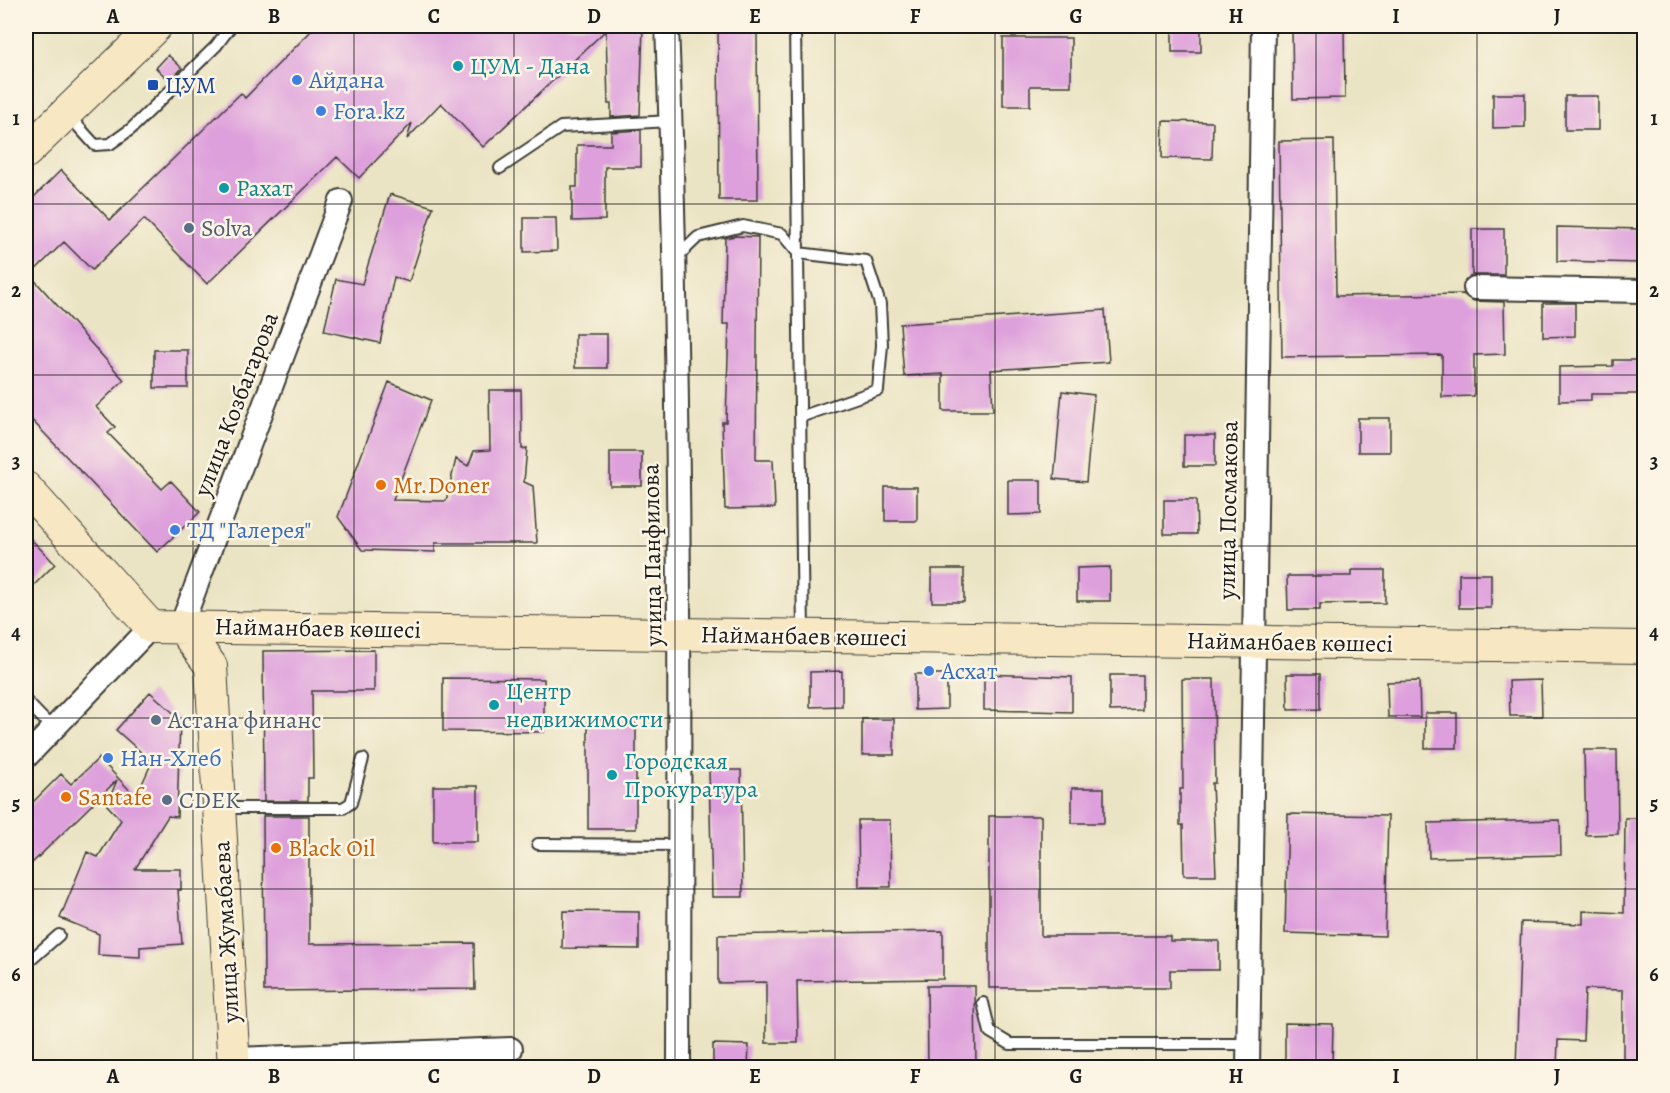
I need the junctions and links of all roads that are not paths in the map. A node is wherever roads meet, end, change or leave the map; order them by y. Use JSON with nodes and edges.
{"nodes":[{"id":1,"x":156,"y":26,"type":"edge"},
{"id":2,"x":667,"y":26,"type":"edge"},
{"id":3,"x":795,"y":26,"type":"edge"},
{"id":4,"x":1263,"y":26,"type":"edge"},
{"id":5,"x":228,"y":27,"type":"edge"},
{"id":6,"x":66,"y":112,"type":"junction"},
{"id":7,"x":671,"y":121,"type":"junction"},
{"id":8,"x":26,"y":152,"type":"edge"},
{"id":9,"x":500,"y":168,"type":"dead end"},
{"id":10,"x":341,"y":201,"type":"dead end"},
{"id":11,"x":798,"y":253,"type":"junction"},
{"id":12,"x":676,"y":258,"type":"junction"},
{"id":13,"x":1475,"y":288,"type":"dead end"},
{"id":14,"x":1644,"y":291,"type":"edge"},
{"id":15,"x":800,"y":417,"type":"junction"},
{"id":16,"x":26,"y":488,"type":"edge"},
{"id":17,"x":166,"y":626,"type":"junction"},
{"id":18,"x":680,"y":634,"type":"junction"},
{"id":19,"x":803,"y":635,"type":"junction"},
{"id":20,"x":1253,"y":641,"type":"junction"},
{"id":21,"x":1644,"y":647,"type":"edge"},
{"id":22,"x":26,"y":701,"type":"edge"},
{"id":23,"x":52,"y":729,"type":"junction"},
{"id":24,"x":26,"y":757,"type":"edge"},
{"id":25,"x":363,"y":759,"type":"dead end"},
{"id":26,"x":219,"y":808,"type":"junction"},
{"id":27,"x":538,"y":844,"type":"dead end"},
{"id":28,"x":680,"y":845,"type":"junction"},
{"id":29,"x":59,"y":935,"type":"dead end"},
{"id":30,"x":26,"y":964,"type":"edge"},
{"id":31,"x":983,"y":1003,"type":"dead end"},
{"id":32,"x":1248,"y":1044,"type":"junction"},
{"id":33,"x":511,"y":1049,"type":"dead end"},
{"id":34,"x":234,"y":1063,"type":"edge"},
{"id":35,"x":679,"y":1068,"type":"edge"},
{"id":36,"x":1248,"y":1068,"type":"edge"}],
"edges":[{"from":1,"to":6,"type":"street"},
{"from":2,"to":7,"type":"street","name":"улица Панфилова"},
{"from":3,"to":11,"type":"lane"},
{"from":4,"to":20,"type":"street","name":"улица Посмакова"},
{"from":5,"to":6,"type":"lane"},
{"from":6,"to":8,"type":"street"},
{"from":7,"to":9,"type":"lane"},
{"from":7,"to":12,"type":"street","name":"улица Панфилова"},
{"from":10,"to":17,"type":"street","name":"улица Козбагарова"},
{"from":11,"to":12,"type":"lane"},
{"from":11,"to":15,"type":"lane"},
{"from":11,"to":15,"type":"lane"},
{"from":12,"to":18,"type":"street","name":"улица Панфилова"},
{"from":13,"to":14,"type":"street"},
{"from":15,"to":19,"type":"lane"},
{"from":16,"to":17,"type":"street"},
{"from":17,"to":18,"type":"street","name":"Найманбаев көшесі"},
{"from":17,"to":23,"type":"street","name":"улица Козбагарова"},
{"from":17,"to":26,"type":"street","name":"улица Жумабаева"},
{"from":18,"to":19,"type":"street","name":"Найманбаев көшесі"},
{"from":18,"to":28,"type":"street","name":"улица Панфилова"},
{"from":19,"to":20,"type":"street","name":"Найманбаев көшесі"},
{"from":20,"to":21,"type":"street","name":"Найманбаев көшесі"},
{"from":20,"to":32,"type":"street","name":"улица Посмакова"},
{"from":22,"to":23,"type":"lane"},
{"from":23,"to":24,"type":"street","name":"улица Козбагарова"},
{"from":25,"to":26,"type":"lane"},
{"from":26,"to":34,"type":"street","name":"улица Жумабаева"},
{"from":27,"to":28,"type":"lane"},
{"from":28,"to":35,"type":"street","name":"улица Панфилова"},
{"from":29,"to":30,"type":"lane"},
{"from":31,"to":32,"type":"lane"},
{"from":32,"to":36,"type":"street","name":"улица Посмакова"},
{"from":33,"to":34,"type":"street"}]}
